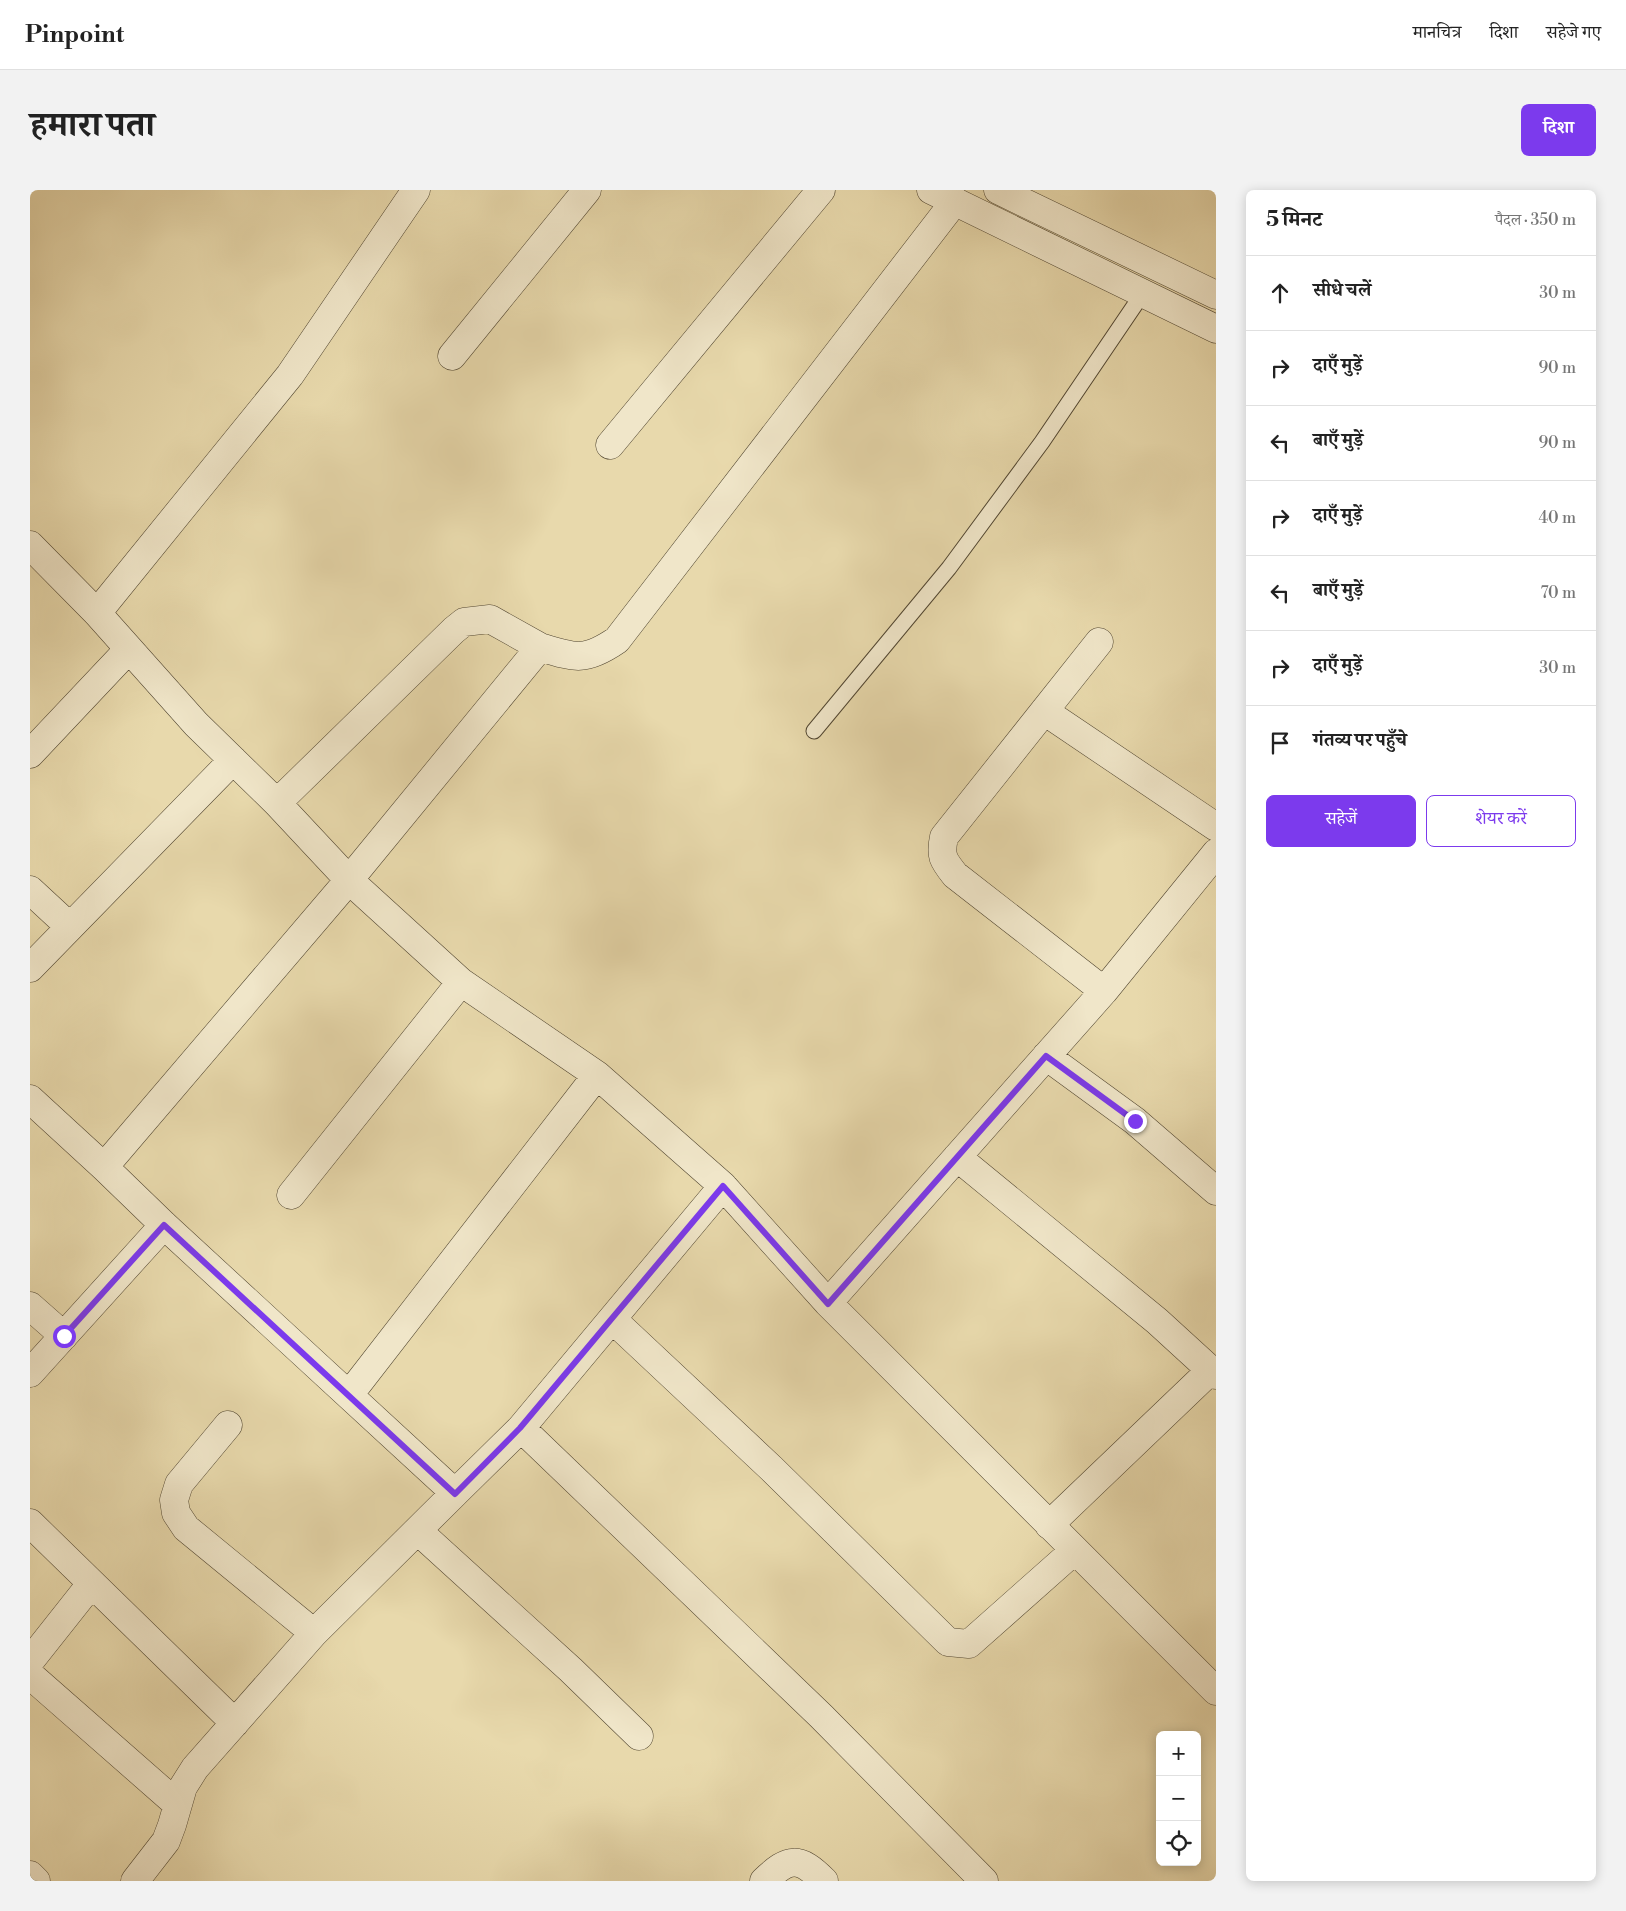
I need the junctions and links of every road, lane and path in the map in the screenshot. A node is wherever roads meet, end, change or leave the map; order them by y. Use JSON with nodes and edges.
{"nodes":[{"id":1,"x":416,"y":190,"type":"edge"},
{"id":2,"x":587,"y":190,"type":"edge"},
{"id":3,"x":821,"y":190,"type":"edge"},
{"id":4,"x":998,"y":190,"type":"edge"},
{"id":5,"x":943,"y":196,"type":"edge"},
{"id":6,"x":1143,"y":293,"type":"junction"},
{"id":7,"x":1216,"y":295,"type":"edge"},
{"id":8,"x":1216,"y":329,"type":"edge"},
{"id":9,"x":452,"y":356,"type":"dead end"},
{"id":10,"x":610,"y":445,"type":"dead end"},
{"id":11,"x":30,"y":546,"type":"edge"},
{"id":12,"x":97,"y":613,"type":"junction"},
{"id":13,"x":1099,"y":642,"type":"dead end"},
{"id":14,"x":540,"y":647,"type":"junction"},
{"id":15,"x":129,"y":649,"type":"junction"},
{"id":16,"x":1044,"y":711,"type":"junction"},
{"id":17,"x":814,"y":731,"type":"dead end"},
{"id":18,"x":30,"y":754,"type":"edge"},
{"id":19,"x":233,"y":760,"type":"junction"},
{"id":20,"x":276,"y":803,"type":"junction"},
{"id":21,"x":1216,"y":827,"type":"edge"},
{"id":22,"x":1216,"y":853,"type":"edge"},
{"id":23,"x":349,"y":880,"type":"junction"},
{"id":24,"x":30,"y":890,"type":"edge"},
{"id":25,"x":70,"y":927,"type":"junction"},
{"id":26,"x":30,"y":968,"type":"edge"},
{"id":27,"x":461,"y":982,"type":"junction"},
{"id":28,"x":1104,"y":990,"type":"junction"},
{"id":29,"x":1046,"y":1056,"type":"junction"},
{"id":30,"x":597,"y":1075,"type":"junction"},
{"id":31,"x":30,"y":1100,"type":"edge"},
{"id":32,"x":957,"y":1157,"type":"junction"},
{"id":33,"x":104,"y":1167,"type":"junction"},
{"id":34,"x":723,"y":1186,"type":"junction"},
{"id":35,"x":1216,"y":1190,"type":"edge"},
{"id":36,"x":291,"y":1195,"type":"dead end"},
{"id":37,"x":164,"y":1225,"type":"junction"},
{"id":38,"x":828,"y":1304,"type":"junction"},
{"id":39,"x":30,"y":1306,"type":"edge"},
{"id":40,"x":612,"y":1319,"type":"junction"},
{"id":41,"x":64,"y":1336,"type":"junction"},
{"id":42,"x":30,"y":1373,"type":"edge"},
{"id":43,"x":1213,"y":1373,"type":"edge"},
{"id":44,"x":348,"y":1395,"type":"junction"},
{"id":45,"x":228,"y":1425,"type":"dead end"},
{"id":46,"x":520,"y":1428,"type":"junction"},
{"id":47,"x":455,"y":1494,"type":"junction"},
{"id":48,"x":30,"y":1523,"type":"edge"},
{"id":49,"x":1049,"y":1525,"type":"junction"},
{"id":50,"x":418,"y":1531,"type":"junction"},
{"id":51,"x":1075,"y":1550,"type":"junction"},
{"id":52,"x":92,"y":1584,"type":"junction"},
{"id":53,"x":314,"y":1633,"type":"junction"},
{"id":54,"x":30,"y":1661,"type":"edge"},
{"id":55,"x":30,"y":1675,"type":"edge"},
{"id":56,"x":1216,"y":1691,"type":"edge"},
{"id":57,"x":235,"y":1723,"type":"junction"},
{"id":58,"x":639,"y":1736,"type":"dead end"},
{"id":59,"x":178,"y":1804,"type":"junction"},
{"id":60,"x":30,"y":1875,"type":"edge"},
{"id":61,"x":36,"y":1881,"type":"edge"},
{"id":62,"x":136,"y":1881,"type":"edge"},
{"id":63,"x":764,"y":1881,"type":"edge"},
{"id":64,"x":824,"y":1881,"type":"edge"},
{"id":65,"x":984,"y":1881,"type":"edge"}],
"edges":[{"from":1,"to":12,"type":"street"},
{"from":2,"to":9,"type":"street"},
{"from":3,"to":10,"type":"street"},
{"from":4,"to":7,"type":"street"},
{"from":5,"to":6,"type":"street"},
{"from":5,"to":14,"type":"street"},
{"from":6,"to":8,"type":"street"},
{"from":6,"to":17,"type":"lane"},
{"from":11,"to":12,"type":"street"},
{"from":12,"to":15,"type":"street"},
{"from":13,"to":16,"type":"street"},
{"from":14,"to":20,"type":"street"},
{"from":14,"to":23,"type":"street"},
{"from":15,"to":18,"type":"street"},
{"from":15,"to":19,"type":"street"},
{"from":16,"to":21,"type":"street"},
{"from":16,"to":28,"type":"street"},
{"from":19,"to":20,"type":"street"},
{"from":19,"to":25,"type":"street"},
{"from":20,"to":23,"type":"street"},
{"from":22,"to":28,"type":"street"},
{"from":23,"to":27,"type":"street"},
{"from":23,"to":33,"type":"street"},
{"from":24,"to":25,"type":"street"},
{"from":25,"to":26,"type":"street"},
{"from":27,"to":30,"type":"street"},
{"from":27,"to":36,"type":"street"},
{"from":28,"to":29,"type":"street"},
{"from":29,"to":32,"type":"street"},
{"from":29,"to":35,"type":"street"},
{"from":30,"to":34,"type":"street"},
{"from":30,"to":44,"type":"street"},
{"from":31,"to":33,"type":"street"},
{"from":32,"to":38,"type":"street"},
{"from":32,"to":43,"type":"street"},
{"from":33,"to":37,"type":"street"},
{"from":34,"to":38,"type":"street"},
{"from":34,"to":40,"type":"street"},
{"from":37,"to":41,"type":"street"},
{"from":37,"to":44,"type":"street"},
{"from":38,"to":49,"type":"street"},
{"from":39,"to":41,"type":"street"},
{"from":40,"to":46,"type":"street"},
{"from":40,"to":51,"type":"street"},
{"from":41,"to":42,"type":"street"},
{"from":43,"to":49,"type":"street"},
{"from":44,"to":47,"type":"street"},
{"from":45,"to":53,"type":"street"},
{"from":46,"to":47,"type":"street"},
{"from":46,"to":65,"type":"street"},
{"from":47,"to":50,"type":"street"},
{"from":48,"to":52,"type":"street"},
{"from":49,"to":51,"type":"street"},
{"from":50,"to":53,"type":"street"},
{"from":50,"to":58,"type":"street"},
{"from":51,"to":56,"type":"street"},
{"from":52,"to":54,"type":"street"},
{"from":52,"to":57,"type":"street"},
{"from":53,"to":57,"type":"street"},
{"from":55,"to":59,"type":"street"},
{"from":57,"to":59,"type":"street"},
{"from":59,"to":62,"type":"street"},
{"from":60,"to":61,"type":"street"},
{"from":63,"to":64,"type":"street"}]}
